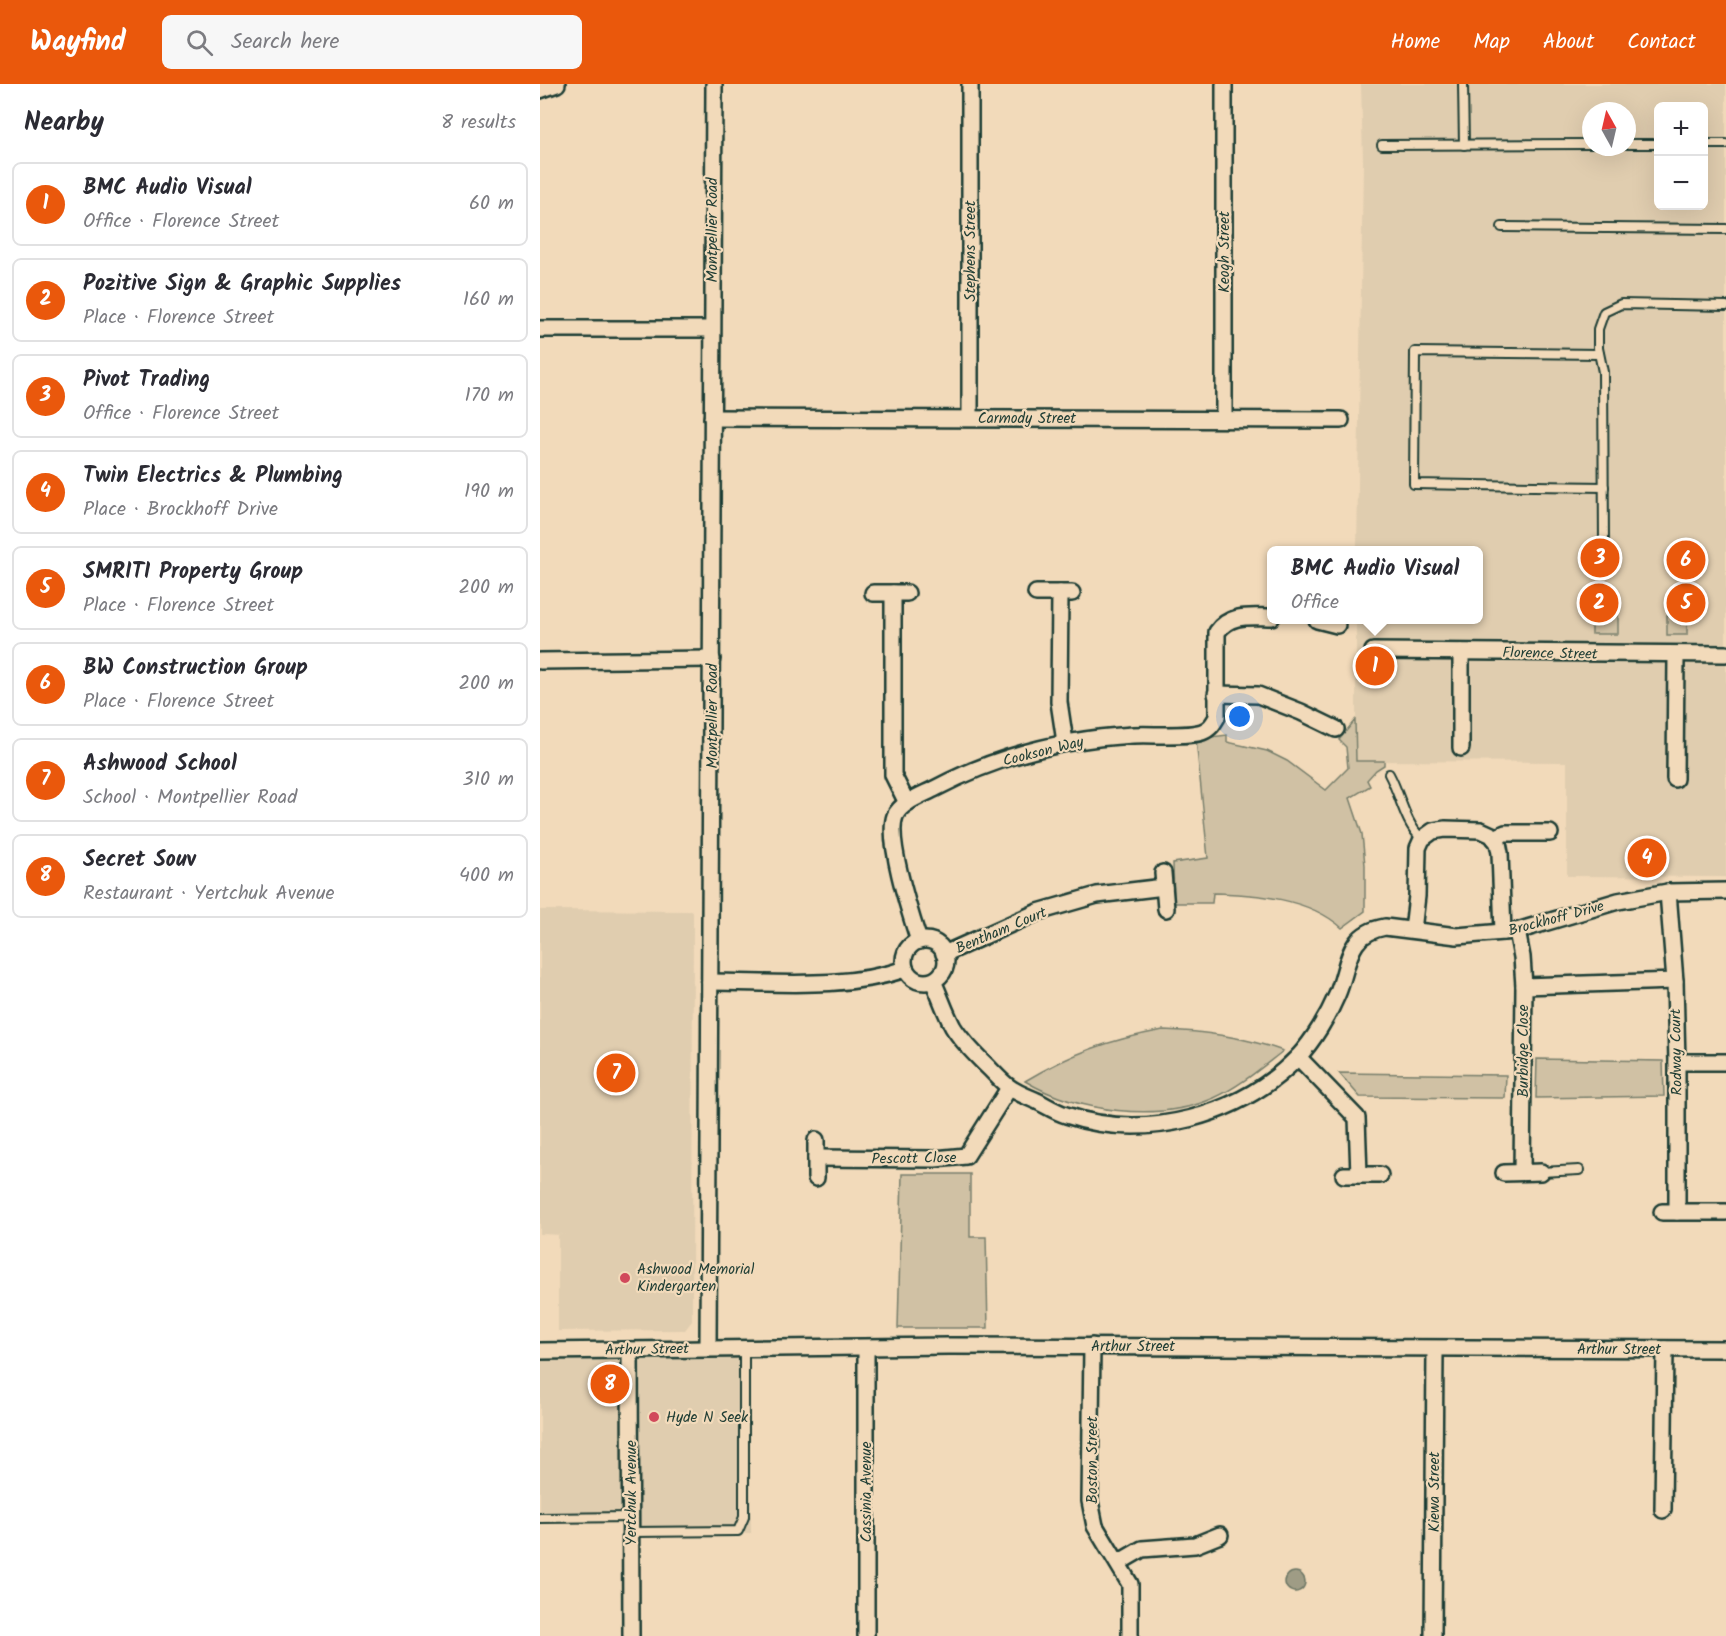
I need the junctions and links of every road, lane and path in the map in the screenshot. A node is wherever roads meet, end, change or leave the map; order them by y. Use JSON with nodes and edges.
{"nodes":[{"id":1,"x":557,"y":84,"type":"edge"},
{"id":2,"x":714,"y":84,"type":"edge"},
{"id":3,"x":970,"y":84,"type":"edge"},
{"id":4,"x":1224,"y":84,"type":"edge"},
{"id":5,"x":1463,"y":84,"type":"edge"},
{"id":6,"x":540,"y":90,"type":"edge"},
{"id":7,"x":1582,"y":144,"type":"edge"},
{"id":8,"x":1636,"y":144,"type":"edge"},
{"id":9,"x":1654,"y":144,"type":"edge"},
{"id":10,"x":1708,"y":144,"type":"edge"},
{"id":11,"x":1726,"y":144,"type":"edge"},
{"id":12,"x":1382,"y":145,"type":"dead end"},
{"id":13,"x":1464,"y":145,"type":"junction"},
{"id":14,"x":1502,"y":227,"type":"dead end"},
{"id":15,"x":1726,"y":229,"type":"edge"},
{"id":16,"x":1726,"y":306,"type":"edge"},
{"id":17,"x":540,"y":329,"type":"edge"},
{"id":18,"x":712,"y":329,"type":"junction"},
{"id":19,"x":1599,"y":354,"type":"junction"},
{"id":20,"x":712,"y":418,"type":"junction"},
{"id":21,"x":970,"y":418,"type":"junction"},
{"id":22,"x":1224,"y":419,"type":"junction"},
{"id":23,"x":1341,"y":420,"type":"dead end"},
{"id":24,"x":1604,"y":487,"type":"junction"},
{"id":25,"x":1604,"y":543,"type":"dead end"},
{"id":26,"x":873,"y":593,"type":"dead end"},
{"id":27,"x":1036,"y":593,"type":"dead end"},
{"id":28,"x":1267,"y":617,"type":"edge"},
{"id":29,"x":1373,"y":651,"type":"dead end"},
{"id":30,"x":1461,"y":652,"type":"junction"},
{"id":31,"x":1676,"y":654,"type":"junction"},
{"id":32,"x":1726,"y":654,"type":"edge"},
{"id":33,"x":712,"y":658,"type":"junction"},
{"id":34,"x":540,"y":661,"type":"edge"},
{"id":35,"x":1216,"y":694,"type":"junction"},
{"id":36,"x":1336,"y":729,"type":"dead end"},
{"id":37,"x":1065,"y":742,"type":"junction"},
{"id":38,"x":1461,"y":748,"type":"dead end"},
{"id":39,"x":1389,"y":774,"type":"dead end"},
{"id":40,"x":1675,"y":779,"type":"dead end"},
{"id":41,"x":907,"y":803,"type":"junction"},
{"id":42,"x":1550,"y":833,"type":"dead end"},
{"id":43,"x":1494,"y":838,"type":"junction"},
{"id":44,"x":1422,"y":839,"type":"junction"},
{"id":45,"x":1726,"y":891,"type":"edge"},
{"id":46,"x":1668,"y":892,"type":"junction"},
{"id":47,"x":1166,"y":909,"type":"dead end"},
{"id":48,"x":1413,"y":930,"type":"junction"},
{"id":49,"x":1510,"y":931,"type":"junction"},
{"id":50,"x":919,"y":941,"type":"junction"},
{"id":51,"x":944,"y":954,"type":"junction"},
{"id":52,"x":905,"y":969,"type":"junction"},
{"id":53,"x":933,"y":981,"type":"junction"},
{"id":54,"x":1675,"y":981,"type":"junction"},
{"id":55,"x":710,"y":982,"type":"junction"},
{"id":56,"x":1524,"y":986,"type":"junction"},
{"id":57,"x":1298,"y":1057,"type":"junction"},
{"id":58,"x":1677,"y":1062,"type":"junction"},
{"id":59,"x":1726,"y":1062,"type":"edge"},
{"id":60,"x":1009,"y":1088,"type":"junction"},
{"id":61,"x":816,"y":1140,"type":"dead end"},
{"id":62,"x":816,"y":1158,"type":"junction"},
{"id":63,"x":1579,"y":1170,"type":"dead end"},
{"id":64,"x":1522,"y":1172,"type":"junction"},
{"id":65,"x":1541,"y":1172,"type":"joint"},
{"id":66,"x":1504,"y":1173,"type":"dead end"},
{"id":67,"x":1380,"y":1175,"type":"dead end"},
{"id":68,"x":816,"y":1179,"type":"dead end"},
{"id":69,"x":1726,"y":1212,"type":"edge"},
{"id":70,"x":1092,"y":1346,"type":"junction"},
{"id":71,"x":708,"y":1348,"type":"junction"},
{"id":72,"x":744,"y":1348,"type":"junction"},
{"id":73,"x":866,"y":1348,"type":"junction"},
{"id":74,"x":1435,"y":1349,"type":"junction"},
{"id":75,"x":1665,"y":1349,"type":"junction"},
{"id":76,"x":1726,"y":1349,"type":"edge"},
{"id":77,"x":630,"y":1350,"type":"junction"},
{"id":78,"x":540,"y":1351,"type":"edge"},
{"id":79,"x":1663,"y":1510,"type":"dead end"},
{"id":80,"x":540,"y":1518,"type":"edge"},
{"id":81,"x":632,"y":1525,"type":"junction"},
{"id":82,"x":1220,"y":1535,"type":"dead end"},
{"id":83,"x":1118,"y":1563,"type":"junction"},
{"id":84,"x":631,"y":1636,"type":"edge"},
{"id":85,"x":866,"y":1636,"type":"edge"},
{"id":86,"x":1130,"y":1636,"type":"edge"},
{"id":87,"x":1433,"y":1636,"type":"edge"}],
"edges":[{"from":1,"to":6,"type":"street"},
{"from":2,"to":18,"type":"street","name":"Montpellier Road"},
{"from":3,"to":21,"type":"street","name":"Stephens Street"},
{"from":4,"to":22,"type":"street","name":"Keogh Street"},
{"from":5,"to":13,"type":"lane"},
{"from":7,"to":13,"type":"lane"},
{"from":8,"to":9,"type":"lane"},
{"from":10,"to":11,"type":"lane"},
{"from":12,"to":13,"type":"lane"},
{"from":14,"to":15,"type":"lane"},
{"from":16,"to":19,"type":"lane"},
{"from":17,"to":18,"type":"street"},
{"from":18,"to":20,"type":"street","name":"Montpellier Road"},
{"from":19,"to":24,"type":"lane"},
{"from":19,"to":24,"type":"lane"},
{"from":20,"to":21,"type":"street","name":"Carmody Street"},
{"from":20,"to":33,"type":"street","name":"Montpellier Road"},
{"from":21,"to":22,"type":"street","name":"Carmody Street"},
{"from":22,"to":23,"type":"street","name":"Carmody Street"},
{"from":24,"to":25,"type":"lane"},
{"from":26,"to":41,"type":"street"},
{"from":27,"to":37,"type":"street"},
{"from":28,"to":35,"type":"street","name":"Cookson Way"},
{"from":29,"to":30,"type":"street","name":"Florence Street"},
{"from":30,"to":31,"type":"street","name":"Florence Street"},
{"from":30,"to":38,"type":"street"},
{"from":31,"to":32,"type":"street","name":"Florence Street"},
{"from":31,"to":40,"type":"street"},
{"from":33,"to":34,"type":"street"},
{"from":33,"to":55,"type":"street","name":"Montpellier Road"},
{"from":35,"to":36,"type":"street"},
{"from":35,"to":37,"type":"street","name":"Cookson Way"},
{"from":37,"to":41,"type":"street","name":"Cookson Way"},
{"from":39,"to":44,"type":"lane"},
{"from":41,"to":50,"type":"street"},
{"from":42,"to":43,"type":"street"},
{"from":43,"to":44,"type":"street"},
{"from":43,"to":49,"type":"street","name":"Burbidge Close"},
{"from":44,"to":48,"type":"street"},
{"from":45,"to":46,"type":"street","name":"Brockhoff Drive"},
{"from":46,"to":49,"type":"street","name":"Brockhoff Drive"},
{"from":46,"to":54,"type":"street","name":"Rodway Court"},
{"from":47,"to":51,"type":"street","name":"Bentham Court"},
{"from":48,"to":49,"type":"street","name":"Brockhoff Drive"},
{"from":48,"to":57,"type":"street","name":"Brockhoff Drive"},
{"from":49,"to":56,"type":"street","name":"Burbidge Close"},
{"from":50,"to":51,"type":"street"},
{"from":50,"to":52,"type":"street"},
{"from":51,"to":53,"type":"street"},
{"from":52,"to":53,"type":"street"},
{"from":52,"to":55,"type":"street"},
{"from":53,"to":60,"type":"street","name":"Brockhoff Drive"},
{"from":54,"to":56,"type":"street"},
{"from":54,"to":58,"type":"street","name":"Rodway Court"},
{"from":55,"to":71,"type":"street","name":"Montpellier Road"},
{"from":56,"to":64,"type":"street","name":"Burbidge Close"},
{"from":57,"to":60,"type":"street","name":"Brockhoff Drive"},
{"from":57,"to":67,"type":"street"},
{"from":58,"to":59,"type":"street"},
{"from":58,"to":69,"type":"street","name":"Rodway Court"},
{"from":60,"to":62,"type":"street","name":"Pescott Close"},
{"from":61,"to":62,"type":"street"},
{"from":62,"to":68,"type":"street"},
{"from":63,"to":65,"type":"lane"},
{"from":64,"to":65,"type":"street"},
{"from":64,"to":66,"type":"street"},
{"from":70,"to":73,"type":"street","name":"Arthur Street"},
{"from":70,"to":74,"type":"street","name":"Arthur Street"},
{"from":70,"to":83,"type":"street","name":"Boston Street"},
{"from":71,"to":72,"type":"street","name":"Arthur Street"},
{"from":71,"to":77,"type":"street","name":"Arthur Street"},
{"from":72,"to":73,"type":"street","name":"Arthur Street"},
{"from":72,"to":81,"type":"lane"},
{"from":73,"to":85,"type":"street","name":"Cassinia Avenue"},
{"from":74,"to":75,"type":"street","name":"Arthur Street"},
{"from":74,"to":87,"type":"street","name":"Kiewa Street"},
{"from":75,"to":76,"type":"street","name":"Arthur Street"},
{"from":75,"to":79,"type":"street"},
{"from":77,"to":78,"type":"street","name":"Arthur Street"},
{"from":77,"to":81,"type":"street","name":"Yertchuk Avenue"},
{"from":80,"to":81,"type":"lane"},
{"from":81,"to":84,"type":"street","name":"Yertchuk Avenue"},
{"from":82,"to":83,"type":"street"},
{"from":83,"to":86,"type":"street","name":"Boston Street"}]}
